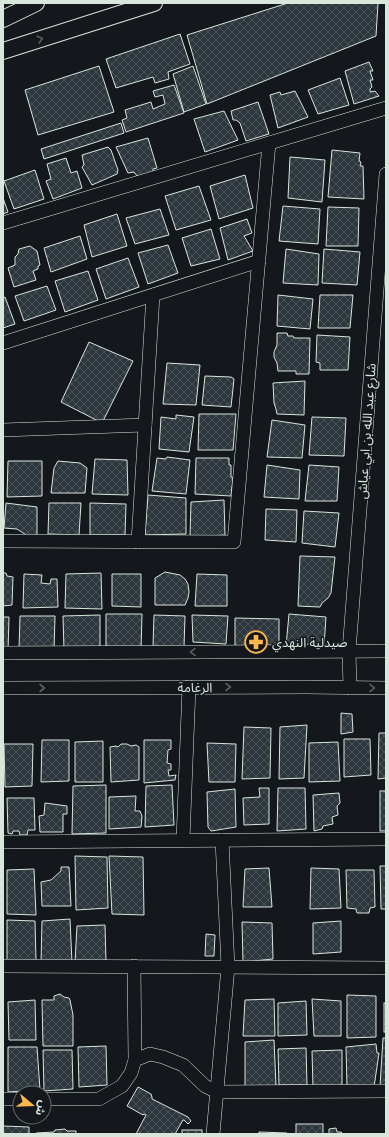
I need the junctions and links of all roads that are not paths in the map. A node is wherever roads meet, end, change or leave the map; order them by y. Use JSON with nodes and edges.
{"nodes":[{"id":1,"x":36,"y":3,"type":"edge"},
{"id":2,"x":154,"y":3,"type":"edge"},
{"id":3,"x":3,"y":19,"type":"edge"},
{"id":4,"x":3,"y":51,"type":"edge"},
{"id":5,"x":386,"y":108,"type":"edge"},
{"id":6,"x":269,"y":143,"type":"junction"},
{"id":7,"x":386,"y":174,"type":"edge"},
{"id":8,"x":3,"y":224,"type":"edge"},
{"id":9,"x":259,"y":261,"type":"junction"},
{"id":10,"x":153,"y":295,"type":"junction"},
{"id":11,"x":3,"y":343,"type":"edge"},
{"id":12,"x":145,"y":425,"type":"junction"},
{"id":13,"x":3,"y":430,"type":"edge"},
{"id":14,"x":3,"y":541,"type":"edge"},
{"id":15,"x":138,"y":542,"type":"junction"},
{"id":16,"x":349,"y":651,"type":"junction"},
{"id":17,"x":386,"y":651,"type":"edge"},
{"id":18,"x":3,"y":654,"type":"edge"},
{"id":19,"x":189,"y":687,"type":"junction"},
{"id":20,"x":3,"y":688,"type":"edge"},
{"id":21,"x":350,"y":688,"type":"junction"},
{"id":22,"x":386,"y":688,"type":"edge"},
{"id":23,"x":386,"y":839,"type":"edge"},
{"id":24,"x":183,"y":840,"type":"junction"},
{"id":25,"x":222,"y":840,"type":"junction"},
{"id":26,"x":3,"y":842,"type":"edge"},
{"id":27,"x":3,"y":966,"type":"edge"},
{"id":28,"x":134,"y":966,"type":"junction"},
{"id":29,"x":228,"y":967,"type":"junction"},
{"id":30,"x":386,"y":968,"type":"edge"},
{"id":31,"x":135,"y":1060,"type":"junction"},
{"id":32,"x":386,"y":1091,"type":"edge"},
{"id":33,"x":217,"y":1092,"type":"junction"},
{"id":34,"x":52,"y":1099,"type":"edge"},
{"id":35,"x":213,"y":1134,"type":"edge"}],
"edges":[{"from":1,"to":3,"type":"main road"},
{"from":4,"to":2,"type":"main road","one_way":true},
{"from":5,"to":6,"type":"street"},
{"from":6,"to":8,"type":"street"},
{"from":6,"to":9,"type":"street"},
{"from":7,"to":16,"type":"street","name":"شارع عبد الله بن ابي عياش"},
{"from":9,"to":10,"type":"street"},
{"from":9,"to":15,"type":"street"},
{"from":10,"to":11,"type":"street"},
{"from":10,"to":12,"type":"street"},
{"from":12,"to":13,"type":"street"},
{"from":12,"to":15,"type":"street"},
{"from":14,"to":15,"type":"street"},
{"from":16,"to":17,"type":"street"},
{"from":16,"to":18,"type":"street","one_way":true},
{"from":16,"to":21,"type":"street","name":"شارع عبد الله بن ابي عياش"},
{"from":20,"to":19,"type":"street","name":"الرغامة","one_way":true},
{"from":19,"to":21,"type":"street","name":"الرغامة","one_way":true},
{"from":19,"to":24,"type":"street"},
{"from":21,"to":22,"type":"street","name":"الرغامة","one_way":true},
{"from":23,"to":25,"type":"street"},
{"from":24,"to":25,"type":"street"},
{"from":24,"to":26,"type":"street"},
{"from":25,"to":29,"type":"street"},
{"from":27,"to":28,"type":"street"},
{"from":28,"to":29,"type":"street"},
{"from":28,"to":31,"type":"street"},
{"from":29,"to":30,"type":"street"},
{"from":29,"to":33,"type":"street"},
{"from":31,"to":33,"type":"street"},
{"from":31,"to":34,"type":"street"},
{"from":32,"to":33,"type":"street"},
{"from":33,"to":35,"type":"street"}]}
